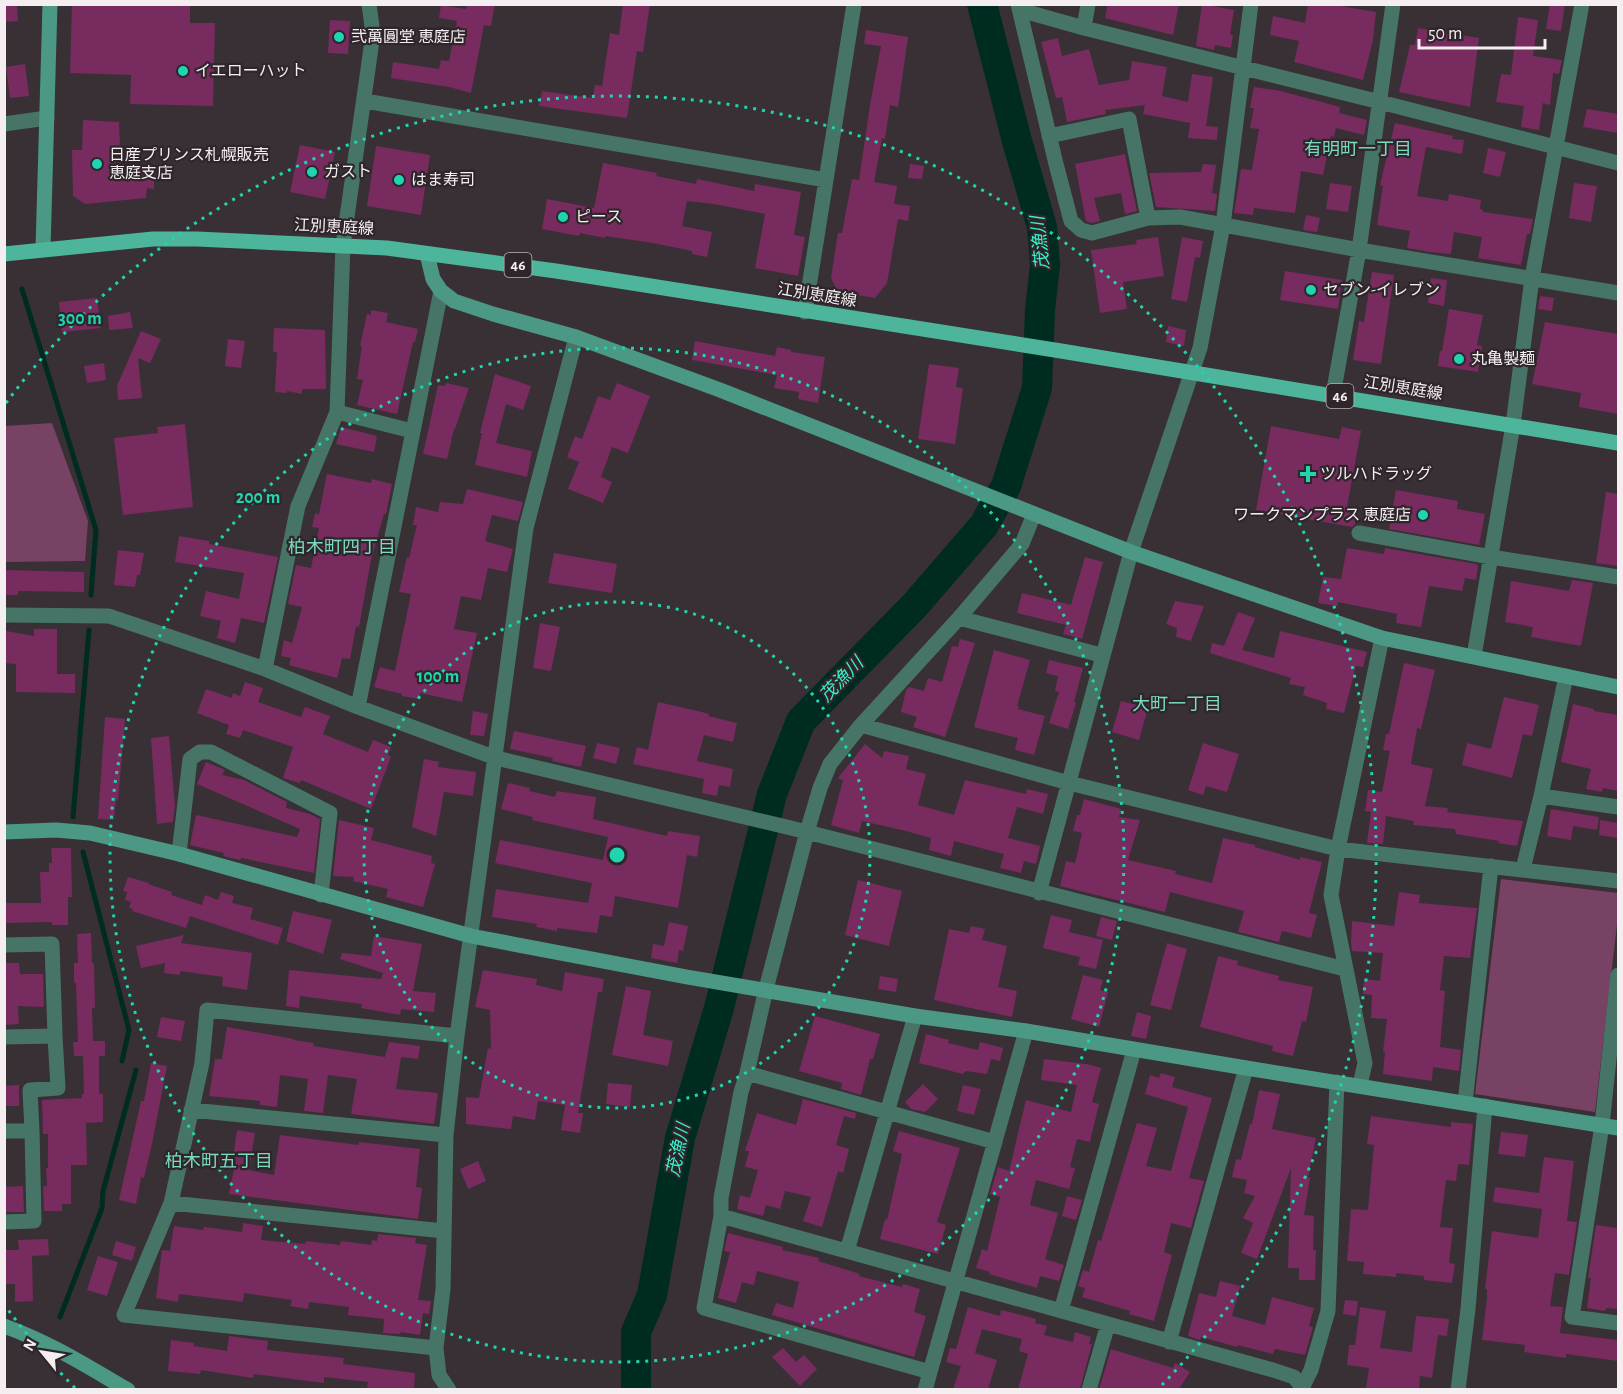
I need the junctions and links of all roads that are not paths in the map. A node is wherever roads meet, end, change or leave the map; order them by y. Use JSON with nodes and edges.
{"nodes":[{"id":1,"x":50,"y":4,"type":"edge"},
{"id":2,"x":369,"y":4,"type":"edge"},
{"id":3,"x":854,"y":4,"type":"edge"},
{"id":4,"x":1088,"y":4,"type":"edge"},
{"id":5,"x":1251,"y":4,"type":"edge"},
{"id":6,"x":1393,"y":4,"type":"edge"},
{"id":7,"x":1582,"y":4,"type":"edge"},
{"id":8,"x":1019,"y":7,"type":"edge"},
{"id":9,"x":1084,"y":28,"type":"junction"},
{"id":10,"x":1242,"y":68,"type":"junction"},
{"id":11,"x":365,"y":101,"type":"junction"},
{"id":12,"x":1380,"y":102,"type":"junction"},
{"id":13,"x":47,"y":118,"type":"junction"},
{"id":14,"x":4,"y":124,"type":"edge"},
{"id":15,"x":1049,"y":136,"type":"junction"},
{"id":16,"x":1557,"y":148,"type":"junction"},
{"id":17,"x":1618,"y":164,"type":"edge"},
{"id":18,"x":826,"y":180,"type":"junction"},
{"id":19,"x":1148,"y":218,"type":"junction"},
{"id":20,"x":1223,"y":225,"type":"junction"},
{"id":21,"x":343,"y":245,"type":"junction"},
{"id":22,"x":43,"y":249,"type":"junction"},
{"id":23,"x":1359,"y":250,"type":"junction"},
{"id":24,"x":4,"y":254,"type":"edge"},
{"id":25,"x":427,"y":254,"type":"junction"},
{"id":26,"x":1532,"y":278,"type":"junction"},
{"id":27,"x":441,"y":291,"type":"junction"},
{"id":28,"x":1618,"y":293,"type":"edge"},
{"id":29,"x":805,"y":312,"type":"junction"},
{"id":30,"x":576,"y":337,"type":"junction"},
{"id":31,"x":1192,"y":372,"type":"junction"},
{"id":32,"x":1332,"y":395,"type":"junction"},
{"id":33,"x":337,"y":412,"type":"junction"},
{"id":34,"x":1513,"y":425,"type":"junction"},
{"id":35,"x":412,"y":431,"type":"junction"},
{"id":36,"x":1618,"y":443,"type":"edge"},
{"id":37,"x":1035,"y":514,"type":"junction"},
{"id":38,"x":1359,"y":533,"type":"dead end"},
{"id":39,"x":1131,"y":552,"type":"junction"},
{"id":40,"x":1491,"y":557,"type":"junction"},
{"id":41,"x":1618,"y":577,"type":"edge"},
{"id":42,"x":4,"y":615,"type":"edge"},
{"id":43,"x":959,"y":618,"type":"junction"},
{"id":44,"x":1382,"y":638,"type":"junction"},
{"id":45,"x":1101,"y":656,"type":"junction"},
{"id":46,"x":1474,"y":656,"type":"junction"},
{"id":47,"x":265,"y":669,"type":"junction"},
{"id":48,"x":1566,"y":676,"type":"junction"},
{"id":49,"x":1618,"y":687,"type":"edge"},
{"id":50,"x":358,"y":707,"type":"junction"},
{"id":51,"x":861,"y":726,"type":"junction"},
{"id":52,"x":496,"y":758,"type":"junction"},
{"id":53,"x":1069,"y":783,"type":"junction"},
{"id":54,"x":1541,"y":796,"type":"junction"},
{"id":55,"x":1618,"y":807,"type":"edge"},
{"id":56,"x":4,"y":832,"type":"edge"},
{"id":57,"x":807,"y":832,"type":"junction"},
{"id":58,"x":1338,"y":849,"type":"junction"},
{"id":59,"x":178,"y":854,"type":"junction"},
{"id":60,"x":1491,"y":866,"type":"junction"},
{"id":61,"x":1522,"y":869,"type":"junction"},
{"id":62,"x":1618,"y":881,"type":"edge"},
{"id":63,"x":1039,"y":893,"type":"junction"},
{"id":64,"x":321,"y":895,"type":"junction"},
{"id":65,"x":471,"y":936,"type":"junction"},
{"id":66,"x":4,"y":945,"type":"edge"},
{"id":67,"x":1344,"y":969,"type":"junction"},
{"id":68,"x":1618,"y":975,"type":"edge"},
{"id":69,"x":766,"y":989,"type":"junction"},
{"id":70,"x":915,"y":1016,"type":"junction"},
{"id":71,"x":1026,"y":1031,"type":"junction"},
{"id":72,"x":55,"y":1036,"type":"junction"},
{"id":73,"x":458,"y":1036,"type":"junction"},
{"id":74,"x":4,"y":1037,"type":"edge"},
{"id":75,"x":1134,"y":1050,"type":"junction"},
{"id":76,"x":1246,"y":1068,"type":"junction"},
{"id":77,"x":747,"y":1073,"type":"junction"},
{"id":78,"x":1337,"y":1082,"type":"junction"},
{"id":79,"x":1360,"y":1085,"type":"junction"},
{"id":80,"x":1465,"y":1102,"type":"junction"},
{"id":81,"x":1485,"y":1106,"type":"junction"},
{"id":82,"x":191,"y":1110,"type":"junction"},
{"id":83,"x":886,"y":1113,"type":"junction"},
{"id":84,"x":1602,"y":1125,"type":"junction"},
{"id":85,"x":1618,"y":1128,"type":"edge"},
{"id":86,"x":4,"y":1131,"type":"edge"},
{"id":87,"x":32,"y":1131,"type":"junction"},
{"id":88,"x":446,"y":1135,"type":"junction"},
{"id":89,"x":995,"y":1142,"type":"junction"},
{"id":90,"x":171,"y":1203,"type":"junction"},
{"id":91,"x":721,"y":1216,"type":"junction"},
{"id":92,"x":4,"y":1222,"type":"edge"},
{"id":93,"x":444,"y":1231,"type":"junction"},
{"id":94,"x":847,"y":1251,"type":"junction"},
{"id":95,"x":955,"y":1282,"type":"junction"},
{"id":96,"x":1061,"y":1311,"type":"junction"},
{"id":97,"x":1618,"y":1323,"type":"edge"},
{"id":98,"x":1108,"y":1324,"type":"junction"},
{"id":99,"x":4,"y":1326,"type":"edge"},
{"id":100,"x":1169,"y":1341,"type":"junction"},
{"id":101,"x":436,"y":1348,"type":"junction"},
{"id":102,"x":930,"y":1372,"type":"junction"},
{"id":103,"x":128,"y":1389,"type":"edge"},
{"id":104,"x":449,"y":1389,"type":"edge"},
{"id":105,"x":925,"y":1389,"type":"edge"},
{"id":106,"x":1089,"y":1389,"type":"edge"},
{"id":107,"x":1302,"y":1389,"type":"edge"},
{"id":108,"x":1458,"y":1389,"type":"edge"}],
"edges":[{"from":1,"to":13,"type":"street"},
{"from":2,"to":11,"type":"street"},
{"from":3,"to":18,"type":"street"},
{"from":4,"to":9,"type":"street"},
{"from":5,"to":10,"type":"street"},
{"from":6,"to":12,"type":"street"},
{"from":7,"to":16,"type":"street"},
{"from":8,"to":9,"type":"street"},
{"from":8,"to":15,"type":"street"},
{"from":9,"to":10,"type":"street"},
{"from":10,"to":12,"type":"street"},
{"from":10,"to":20,"type":"street"},
{"from":11,"to":18,"type":"street"},
{"from":11,"to":21,"type":"street"},
{"from":12,"to":16,"type":"street"},
{"from":12,"to":23,"type":"street"},
{"from":13,"to":14,"type":"street"},
{"from":13,"to":22,"type":"street"},
{"from":15,"to":19,"type":"street"},
{"from":15,"to":19,"type":"street"},
{"from":16,"to":17,"type":"street"},
{"from":16,"to":26,"type":"street"},
{"from":18,"to":29,"type":"street"},
{"from":19,"to":20,"type":"street"},
{"from":20,"to":23,"type":"street"},
{"from":20,"to":31,"type":"street"},
{"from":21,"to":22,"type":"main road","name":"江別恵庭線","number":"46"},
{"from":21,"to":25,"type":"main road","name":"江別恵庭線","number":"46"},
{"from":21,"to":33,"type":"street"},
{"from":22,"to":24,"type":"main road","name":"江別恵庭線","number":"46"},
{"from":23,"to":26,"type":"street"},
{"from":23,"to":32,"type":"street"},
{"from":25,"to":27,"type":"street"},
{"from":25,"to":29,"type":"main road","name":"江別恵庭線","number":"46"},
{"from":26,"to":28,"type":"street"},
{"from":26,"to":34,"type":"street"},
{"from":27,"to":30,"type":"street"},
{"from":27,"to":35,"type":"street"},
{"from":29,"to":31,"type":"main road","name":"江別恵庭線","number":"46"},
{"from":30,"to":37,"type":"street"},
{"from":30,"to":52,"type":"street"},
{"from":31,"to":32,"type":"main road","name":"江別恵庭線","number":"46"},
{"from":31,"to":39,"type":"street"},
{"from":32,"to":34,"type":"main road","name":"江別恵庭線","number":"46"},
{"from":33,"to":35,"type":"street"},
{"from":33,"to":47,"type":"street"},
{"from":34,"to":36,"type":"main road","name":"江別恵庭線","number":"46"},
{"from":34,"to":40,"type":"street"},
{"from":35,"to":50,"type":"street"},
{"from":37,"to":39,"type":"street"},
{"from":37,"to":43,"type":"street"},
{"from":38,"to":40,"type":"street"},
{"from":39,"to":44,"type":"street"},
{"from":39,"to":45,"type":"street"},
{"from":40,"to":41,"type":"street"},
{"from":40,"to":46,"type":"street"},
{"from":42,"to":47,"type":"street"},
{"from":43,"to":45,"type":"street"},
{"from":43,"to":51,"type":"street"},
{"from":44,"to":46,"type":"street"},
{"from":44,"to":58,"type":"street"},
{"from":45,"to":53,"type":"street"},
{"from":46,"to":48,"type":"street"},
{"from":47,"to":50,"type":"street"},
{"from":48,"to":49,"type":"street"},
{"from":48,"to":54,"type":"street"},
{"from":50,"to":52,"type":"street"},
{"from":51,"to":53,"type":"street"},
{"from":51,"to":57,"type":"street"},
{"from":52,"to":57,"type":"street"},
{"from":52,"to":65,"type":"street"},
{"from":53,"to":58,"type":"street"},
{"from":53,"to":63,"type":"street"},
{"from":54,"to":55,"type":"street"},
{"from":54,"to":61,"type":"street"},
{"from":56,"to":59,"type":"street"},
{"from":57,"to":63,"type":"street"},
{"from":57,"to":69,"type":"street"},
{"from":58,"to":60,"type":"street"},
{"from":58,"to":67,"type":"street"},
{"from":59,"to":64,"type":"street"},
{"from":59,"to":64,"type":"street"},
{"from":60,"to":61,"type":"street"},
{"from":60,"to":80,"type":"street"},
{"from":61,"to":62,"type":"street"},
{"from":63,"to":67,"type":"street"},
{"from":64,"to":65,"type":"street"},
{"from":65,"to":69,"type":"street"},
{"from":65,"to":73,"type":"street"},
{"from":66,"to":72,"type":"street"},
{"from":67,"to":79,"type":"street"},
{"from":68,"to":84,"type":"street"},
{"from":69,"to":70,"type":"street"},
{"from":69,"to":77,"type":"street"},
{"from":70,"to":71,"type":"street"},
{"from":70,"to":83,"type":"street"},
{"from":71,"to":75,"type":"street"},
{"from":71,"to":89,"type":"street"},
{"from":72,"to":74,"type":"street"},
{"from":72,"to":87,"type":"street"},
{"from":73,"to":82,"type":"street"},
{"from":73,"to":88,"type":"street"},
{"from":75,"to":76,"type":"street"},
{"from":75,"to":96,"type":"street"},
{"from":76,"to":78,"type":"street"},
{"from":76,"to":100,"type":"street"},
{"from":77,"to":83,"type":"street"},
{"from":77,"to":91,"type":"street"},
{"from":78,"to":79,"type":"street"},
{"from":78,"to":107,"type":"street"},
{"from":79,"to":80,"type":"street"},
{"from":80,"to":81,"type":"street"},
{"from":81,"to":84,"type":"street"},
{"from":81,"to":108,"type":"street"},
{"from":82,"to":88,"type":"street"},
{"from":82,"to":90,"type":"street"},
{"from":83,"to":89,"type":"street"},
{"from":83,"to":94,"type":"street"},
{"from":84,"to":85,"type":"street"},
{"from":84,"to":97,"type":"street"},
{"from":86,"to":87,"type":"street"},
{"from":87,"to":92,"type":"street"},
{"from":88,"to":93,"type":"street"},
{"from":89,"to":95,"type":"street"},
{"from":90,"to":93,"type":"street"},
{"from":90,"to":101,"type":"street"},
{"from":91,"to":94,"type":"street"},
{"from":91,"to":102,"type":"street"},
{"from":93,"to":101,"type":"street"},
{"from":94,"to":95,"type":"street"},
{"from":95,"to":96,"type":"street"},
{"from":95,"to":102,"type":"street"},
{"from":96,"to":98,"type":"street"},
{"from":98,"to":100,"type":"street"},
{"from":98,"to":106,"type":"street"},
{"from":99,"to":103,"type":"street"},
{"from":100,"to":107,"type":"street"},
{"from":101,"to":104,"type":"street"},
{"from":102,"to":105,"type":"street"}]}
